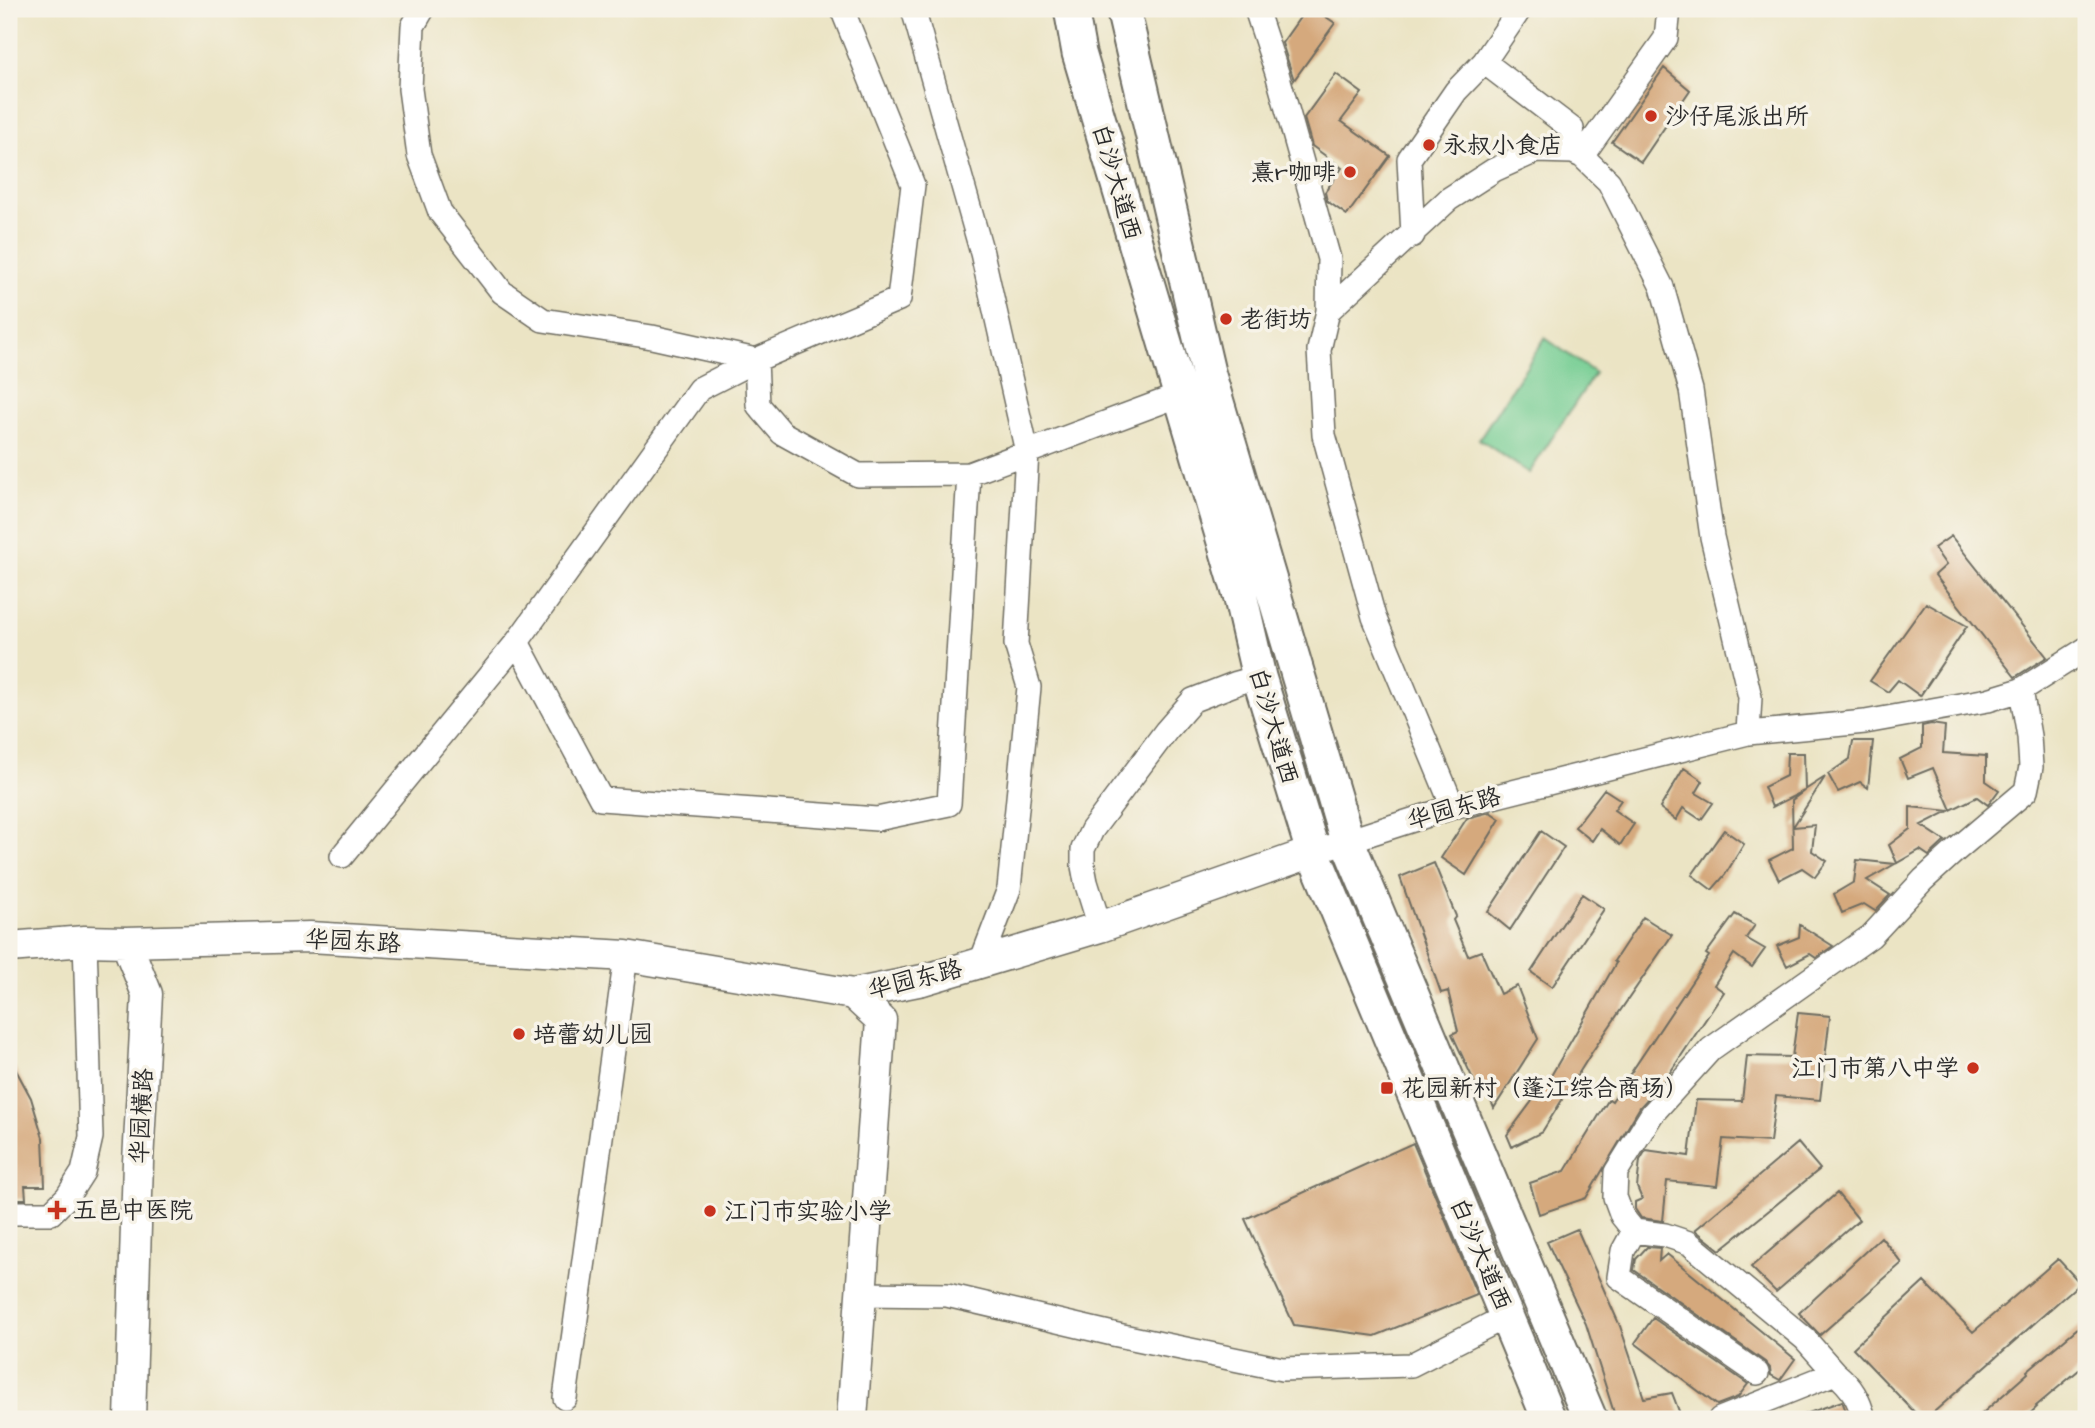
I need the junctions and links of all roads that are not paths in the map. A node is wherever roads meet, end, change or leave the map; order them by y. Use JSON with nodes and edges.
{"nodes":[{"id":1,"x":422,"y":9,"type":"edge"},
{"id":2,"x":842,"y":9,"type":"edge"},
{"id":3,"x":913,"y":9,"type":"edge"},
{"id":4,"x":1070,"y":9,"type":"edge"},
{"id":5,"x":1123,"y":9,"type":"edge"},
{"id":6,"x":1256,"y":9,"type":"edge"},
{"id":7,"x":1520,"y":9,"type":"edge"},
{"id":8,"x":1669,"y":9,"type":"edge"},
{"id":9,"x":1484,"y":62,"type":"junction"},
{"id":10,"x":1577,"y":154,"type":"junction"},
{"id":11,"x":1413,"y":235,"type":"junction"},
{"id":12,"x":1328,"y":311,"type":"junction"},
{"id":13,"x":755,"y":360,"type":"junction"},
{"id":14,"x":1180,"y":395,"type":"junction"},
{"id":15,"x":1027,"y":452,"type":"junction"},
{"id":16,"x":968,"y":474,"type":"junction"},
{"id":17,"x":517,"y":642,"type":"junction"},
{"id":18,"x":2086,"y":649,"type":"edge"},
{"id":19,"x":1259,"y":677,"type":"junction"},
{"id":20,"x":2021,"y":690,"type":"junction"},
{"id":21,"x":1748,"y":733,"type":"junction"},
{"id":22,"x":1452,"y":807,"type":"junction"},
{"id":23,"x":1347,"y":840,"type":"junction"},
{"id":24,"x":1312,"y":852,"type":"junction"},
{"id":25,"x":342,"y":856,"type":"dead end"},
{"id":26,"x":1100,"y":928,"type":"junction"},
{"id":27,"x":85,"y":941,"type":"junction"},
{"id":28,"x":126,"y":943,"type":"junction"},
{"id":29,"x":9,"y":947,"type":"edge"},
{"id":30,"x":626,"y":956,"type":"junction"},
{"id":31,"x":981,"y":962,"type":"junction"},
{"id":32,"x":853,"y":995,"type":"junction"},
{"id":33,"x":9,"y":1213,"type":"edge"},
{"id":34,"x":1634,"y":1231,"type":"junction"},
{"id":35,"x":862,"y":1294,"type":"junction"},
{"id":36,"x":1507,"y":1316,"type":"junction"},
{"id":37,"x":1757,"y":1373,"type":"dead end"},
{"id":38,"x":1835,"y":1373,"type":"junction"},
{"id":39,"x":565,"y":1398,"type":"dead end"},
{"id":40,"x":130,"y":1419,"type":"edge"},
{"id":41,"x":852,"y":1419,"type":"edge"},
{"id":42,"x":1549,"y":1419,"type":"edge"},
{"id":43,"x":1590,"y":1419,"type":"edge"},
{"id":44,"x":1720,"y":1419,"type":"edge"},
{"id":45,"x":1864,"y":1419,"type":"edge"}],
"edges":[{"from":1,"to":13,"type":"street"},
{"from":2,"to":13,"type":"street"},
{"from":3,"to":15,"type":"street"},
{"from":4,"to":14,"type":"main road","name":"白沙大道西"},
{"from":5,"to":23,"type":"main road","name":"白沙大道西"},
{"from":6,"to":12,"type":"street"},
{"from":7,"to":9,"type":"street"},
{"from":8,"to":10,"type":"street"},
{"from":9,"to":10,"type":"street"},
{"from":9,"to":11,"type":"street"},
{"from":10,"to":11,"type":"street"},
{"from":10,"to":21,"type":"street"},
{"from":11,"to":12,"type":"street"},
{"from":12,"to":22,"type":"street"},
{"from":13,"to":16,"type":"street"},
{"from":13,"to":17,"type":"street"},
{"from":14,"to":15,"type":"street"},
{"from":14,"to":19,"type":"main road","name":"白沙大道西"},
{"from":15,"to":16,"type":"street"},
{"from":15,"to":31,"type":"street"},
{"from":16,"to":17,"type":"street"},
{"from":17,"to":25,"type":"street"},
{"from":18,"to":20,"type":"street","name":"华园东路"},
{"from":19,"to":24,"type":"main road","name":"白沙大道西"},
{"from":19,"to":26,"type":"street"},
{"from":20,"to":21,"type":"street","name":"华园东路"},
{"from":20,"to":34,"type":"street"},
{"from":21,"to":22,"type":"street","name":"华园东路"},
{"from":22,"to":23,"type":"street","name":"华园东路"},
{"from":23,"to":24,"type":"street","name":"华园东路"},
{"from":23,"to":43,"type":"main road","name":"白沙大道西"},
{"from":24,"to":26,"type":"street","name":"华园东路"},
{"from":24,"to":36,"type":"main road","name":"白沙大道西"},
{"from":26,"to":31,"type":"street","name":"华园东路"},
{"from":27,"to":28,"type":"street","name":"华园东路"},
{"from":27,"to":29,"type":"street","name":"华园东路"},
{"from":27,"to":33,"type":"street"},
{"from":28,"to":30,"type":"street","name":"华园东路"},
{"from":28,"to":40,"type":"street","name":"华园横路"},
{"from":30,"to":32,"type":"street","name":"华园东路"},
{"from":30,"to":39,"type":"street"},
{"from":31,"to":32,"type":"street","name":"华园东路"},
{"from":32,"to":35,"type":"street"},
{"from":34,"to":37,"type":"street"},
{"from":34,"to":38,"type":"street"},
{"from":35,"to":36,"type":"street"},
{"from":35,"to":41,"type":"street"},
{"from":36,"to":42,"type":"main road","name":"白沙大道西"},
{"from":38,"to":44,"type":"street"},
{"from":38,"to":45,"type":"street"}]}
